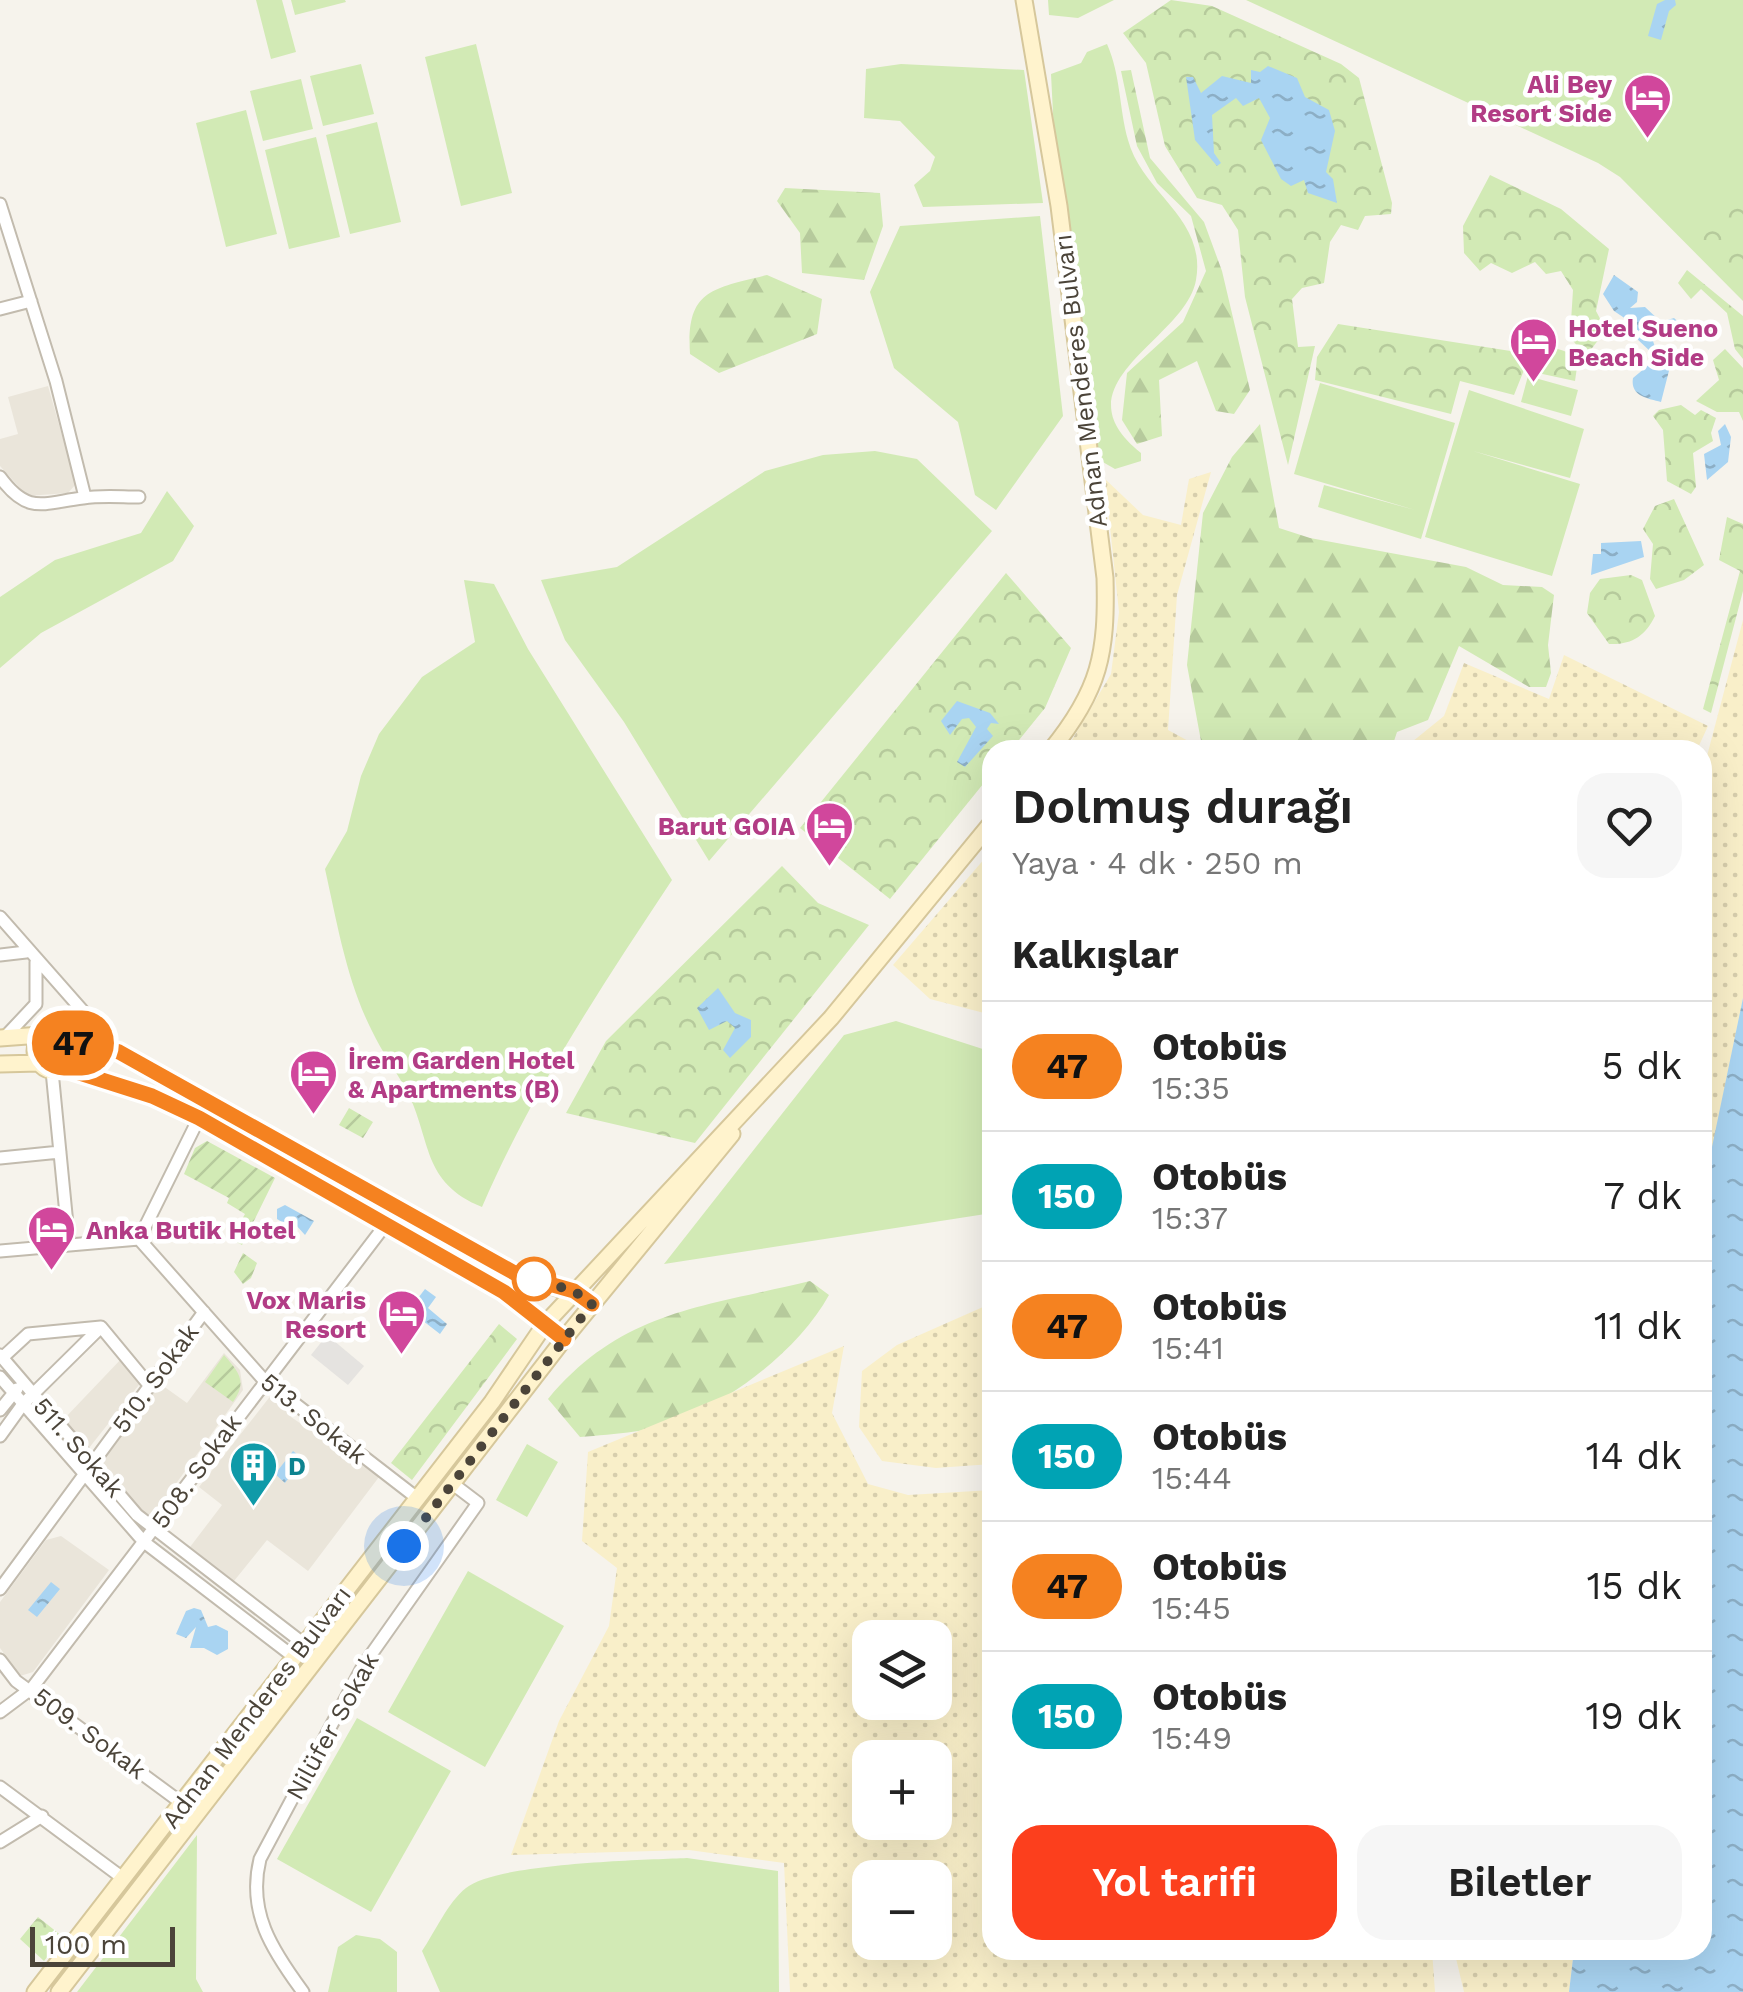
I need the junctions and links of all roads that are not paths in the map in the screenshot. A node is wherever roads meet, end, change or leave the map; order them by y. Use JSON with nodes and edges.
{"nodes":[{"id":1,"x":1024,"y":0,"type":"edge"},
{"id":2,"x":0,"y":204,"type":"edge"},
{"id":3,"x":31,"y":302,"type":"junction"},
{"id":4,"x":0,"y":309,"type":"edge"},
{"id":5,"x":0,"y":477,"type":"edge"},
{"id":6,"x":85,"y":497,"type":"junction"},
{"id":7,"x":139,"y":497,"type":"dead end"},
{"id":8,"x":1058,"y":740,"type":"edge"},
{"id":9,"x":982,"y":834,"type":"edge"},
{"id":10,"x":0,"y":917,"type":"edge"},
{"id":11,"x":0,"y":955,"type":"edge"},
{"id":12,"x":31,"y":957,"type":"junction"},
{"id":13,"x":41,"y":1036,"type":"junction"},
{"id":14,"x":68,"y":1036,"type":"junction"},
{"id":15,"x":2,"y":1038,"type":"edge"},
{"id":16,"x":119,"y":1052,"type":"junction"},
{"id":17,"x":0,"y":1064,"type":"edge"},
{"id":18,"x":52,"y":1067,"type":"junction"},
{"id":19,"x":765,"y":1091,"type":"junction"},
{"id":20,"x":199,"y":1118,"type":"junction"},
{"id":21,"x":60,"y":1152,"type":"junction"},
{"id":22,"x":0,"y":1158,"type":"edge"},
{"id":23,"x":386,"y":1224,"type":"junction"},
{"id":24,"x":139,"y":1239,"type":"junction"},
{"id":25,"x":69,"y":1245,"type":"junction"},
{"id":26,"x":0,"y":1252,"type":"edge"},
{"id":27,"x":574,"y":1291,"type":"junction"},
{"id":28,"x":592,"y":1304,"type":"junction"},
{"id":29,"x":204,"y":1312,"type":"junction"},
{"id":30,"x":545,"y":1324,"type":"junction"},
{"id":31,"x":101,"y":1327,"type":"junction"},
{"id":32,"x":564,"y":1339,"type":"junction"},
{"id":33,"x":1,"y":1356,"type":"edge"},
{"id":34,"x":0,"y":1377,"type":"edge"},
{"id":35,"x":263,"y":1380,"type":"junction"},
{"id":36,"x":24,"y":1383,"type":"junction"},
{"id":37,"x":150,"y":1384,"type":"junction"},
{"id":38,"x":13,"y":1393,"type":"junction"},
{"id":39,"x":33,"y":1394,"type":"junction"},
{"id":40,"x":23,"y":1404,"type":"junction"},
{"id":41,"x":0,"y":1410,"type":"edge"},
{"id":42,"x":0,"y":1436,"type":"edge"},
{"id":43,"x":93,"y":1462,"type":"junction"},
{"id":44,"x":84,"y":1474,"type":"junction"},
{"id":45,"x":453,"y":1484,"type":"junction"},
{"id":46,"x":416,"y":1498,"type":"junction"},
{"id":47,"x":154,"y":1529,"type":"junction"},
{"id":48,"x":144,"y":1542,"type":"junction"},
{"id":49,"x":0,"y":1589,"type":"edge"},
{"id":50,"x":299,"y":1651,"type":"junction"},
{"id":51,"x":0,"y":1660,"type":"edge"},
{"id":52,"x":32,"y":1688,"type":"junction"},
{"id":53,"x":0,"y":1712,"type":"edge"},
{"id":54,"x":0,"y":1786,"type":"edge"},
{"id":55,"x":182,"y":1804,"type":"junction"},
{"id":56,"x":42,"y":1816,"type":"junction"},
{"id":57,"x":0,"y":1842,"type":"edge"},
{"id":58,"x":124,"y":1879,"type":"junction"},
{"id":59,"x":35,"y":1992,"type":"edge"},
{"id":60,"x":59,"y":1992,"type":"edge"},
{"id":61,"x":303,"y":1992,"type":"edge"}],
"edges":[{"from":1,"to":8,"type":"main road","name":"Adnan Menderes Bulvarı"},
{"from":2,"to":3,"type":"street"},
{"from":3,"to":4,"type":"street"},
{"from":3,"to":6,"type":"street"},
{"from":5,"to":6,"type":"street"},
{"from":6,"to":7,"type":"street"},
{"from":9,"to":19,"type":"main road"},
{"from":10,"to":12,"type":"street"},
{"from":11,"to":12,"type":"street"},
{"from":12,"to":15,"type":"street"},
{"from":12,"to":16,"type":"street"},
{"from":13,"to":14,"type":"main road"},
{"from":13,"to":15,"type":"main road"},
{"from":13,"to":18,"type":"main road"},
{"from":14,"to":16,"type":"main road"},
{"from":14,"to":18,"type":"main road"},
{"from":16,"to":27,"type":"main road"},
{"from":17,"to":18,"type":"main road"},
{"from":18,"to":20,"type":"main road"},
{"from":18,"to":21,"type":"street"},
{"from":19,"to":27,"type":"main road"},
{"from":19,"to":28,"type":"main road"},
{"from":20,"to":23,"type":"main road"},
{"from":20,"to":24,"type":"street"},
{"from":21,"to":22,"type":"street"},
{"from":21,"to":25,"type":"street"},
{"from":23,"to":30,"type":"main road"},
{"from":23,"to":35,"type":"street","name":"508. Sokak"},
{"from":24,"to":25,"type":"street"},
{"from":24,"to":29,"type":"street","name":"513. Sokak"},
{"from":25,"to":26,"type":"street"},
{"from":27,"to":28,"type":"main road"},
{"from":27,"to":30,"type":"main road","name":"Adnan Menderes Bulvarı"},
{"from":28,"to":32,"type":"main road","name":"Adnan Menderes Bulvarı"},
{"from":29,"to":35,"type":"street","name":"513. Sokak"},
{"from":29,"to":37,"type":"street","name":"510. Sokak"},
{"from":30,"to":32,"type":"main road"},
{"from":30,"to":46,"type":"main road","name":"Adnan Menderes Bulvarı"},
{"from":31,"to":33,"type":"street"},
{"from":31,"to":37,"type":"street"},
{"from":31,"to":39,"type":"street"},
{"from":32,"to":45,"type":"main road","name":"Adnan Menderes Bulvarı"},
{"from":33,"to":36,"type":"street","name":"511. Sokak"},
{"from":34,"to":38,"type":"street","name":"511. Sokak"},
{"from":35,"to":46,"type":"street","name":"513. Sokak"},
{"from":35,"to":47,"type":"street","name":"508. Sokak"},
{"from":36,"to":38,"type":"street"},
{"from":36,"to":39,"type":"street","name":"511. Sokak"},
{"from":37,"to":43,"type":"street","name":"510. Sokak"},
{"from":38,"to":40,"type":"street","name":"511. Sokak"},
{"from":38,"to":41,"type":"street"},
{"from":39,"to":40,"type":"street"},
{"from":39,"to":43,"type":"street","name":"511. Sokak"},
{"from":40,"to":42,"type":"street"},
{"from":40,"to":44,"type":"street","name":"511. Sokak"},
{"from":43,"to":44,"type":"street","name":"510. Sokak"},
{"from":43,"to":47,"type":"street","name":"511. Sokak"},
{"from":44,"to":48,"type":"street","name":"511. Sokak"},
{"from":44,"to":49,"type":"street","name":"510. Sokak"},
{"from":45,"to":60,"type":"main road","name":"Adnan Menderes Bulvarı"},
{"from":45,"to":61,"type":"street","name":"Nilüfer Sokak"},
{"from":46,"to":50,"type":"main road","name":"Adnan Menderes Bulvarı"},
{"from":47,"to":48,"type":"street","name":"508. Sokak"},
{"from":47,"to":50,"type":"street","name":"511. Sokak"},
{"from":48,"to":50,"type":"street","name":"511. Sokak"},
{"from":48,"to":52,"type":"street","name":"508. Sokak"},
{"from":50,"to":55,"type":"main road","name":"Adnan Menderes Bulvarı"},
{"from":51,"to":52,"type":"street","name":"509. Sokak"},
{"from":52,"to":53,"type":"street","name":"508. Sokak"},
{"from":52,"to":55,"type":"street","name":"509. Sokak"},
{"from":54,"to":56,"type":"street"},
{"from":55,"to":58,"type":"main road","name":"Adnan Menderes Bulvarı"},
{"from":56,"to":57,"type":"street"},
{"from":56,"to":58,"type":"street"},
{"from":58,"to":59,"type":"main road","name":"Adnan Menderes Bulvarı"}]}
